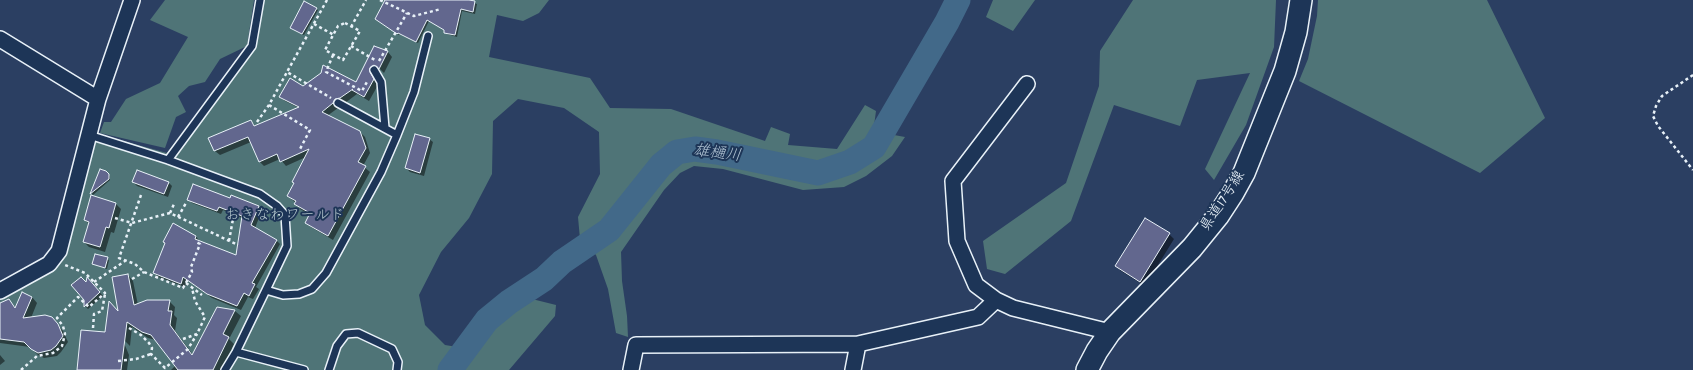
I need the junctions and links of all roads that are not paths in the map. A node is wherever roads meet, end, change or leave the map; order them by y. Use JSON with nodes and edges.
{"nodes":[{"id":1,"x":132,"y":0,"type":"edge"},
{"id":2,"x":260,"y":0,"type":"edge"},
{"id":3,"x":1301,"y":0,"type":"edge"},
{"id":4,"x":428,"y":36,"type":"dead end"},
{"id":5,"x":0,"y":38,"type":"edge"},
{"id":6,"x":374,"y":70,"type":"dead end"},
{"id":7,"x":1027,"y":84,"type":"dead end"},
{"id":8,"x":98,"y":99,"type":"junction"},
{"id":9,"x":338,"y":103,"type":"road end"},
{"id":10,"x":385,"y":128,"type":"junction"},
{"id":11,"x":397,"y":135,"type":"junction"},
{"id":12,"x":89,"y":136,"type":"junction"},
{"id":13,"x":168,"y":160,"type":"junction"},
{"id":14,"x":3,"y":287,"type":"edge"},
{"id":15,"x":266,"y":290,"type":"junction"},
{"id":16,"x":996,"y":300,"type":"junction"},
{"id":17,"x":1110,"y":332,"type":"junction"},
{"id":18,"x":858,"y":344,"type":"junction"},
{"id":19,"x":236,"y":352,"type":"junction"},
{"id":20,"x":225,"y":370,"type":"edge"},
{"id":21,"x":304,"y":370,"type":"edge"},
{"id":22,"x":329,"y":370,"type":"edge"},
{"id":23,"x":397,"y":370,"type":"edge"},
{"id":24,"x":631,"y":370,"type":"edge"},
{"id":25,"x":853,"y":370,"type":"edge"},
{"id":26,"x":1087,"y":370,"type":"edge"}],
"edges":[{"from":1,"to":8,"type":"street"},
{"from":2,"to":13,"type":"lane"},
{"from":3,"to":17,"type":"main road","name":"県道17号線"},
{"from":4,"to":11,"type":"lane"},
{"from":5,"to":8,"type":"street"},
{"from":6,"to":10,"type":"lane"},
{"from":7,"to":16,"type":"street"},
{"from":8,"to":12,"type":"street"},
{"from":9,"to":10,"type":"lane"},
{"from":10,"to":11,"type":"lane"},
{"from":11,"to":15,"type":"lane"},
{"from":12,"to":13,"type":"lane"},
{"from":12,"to":14,"type":"street"},
{"from":13,"to":15,"type":"lane"},
{"from":15,"to":19,"type":"lane"},
{"from":16,"to":17,"type":"street"},
{"from":16,"to":18,"type":"street"},
{"from":17,"to":26,"type":"main road","name":"県道17号線"},
{"from":18,"to":24,"type":"street"},
{"from":18,"to":25,"type":"street"},
{"from":19,"to":20,"type":"lane"},
{"from":19,"to":21,"type":"lane"},
{"from":22,"to":23,"type":"lane"}]}
